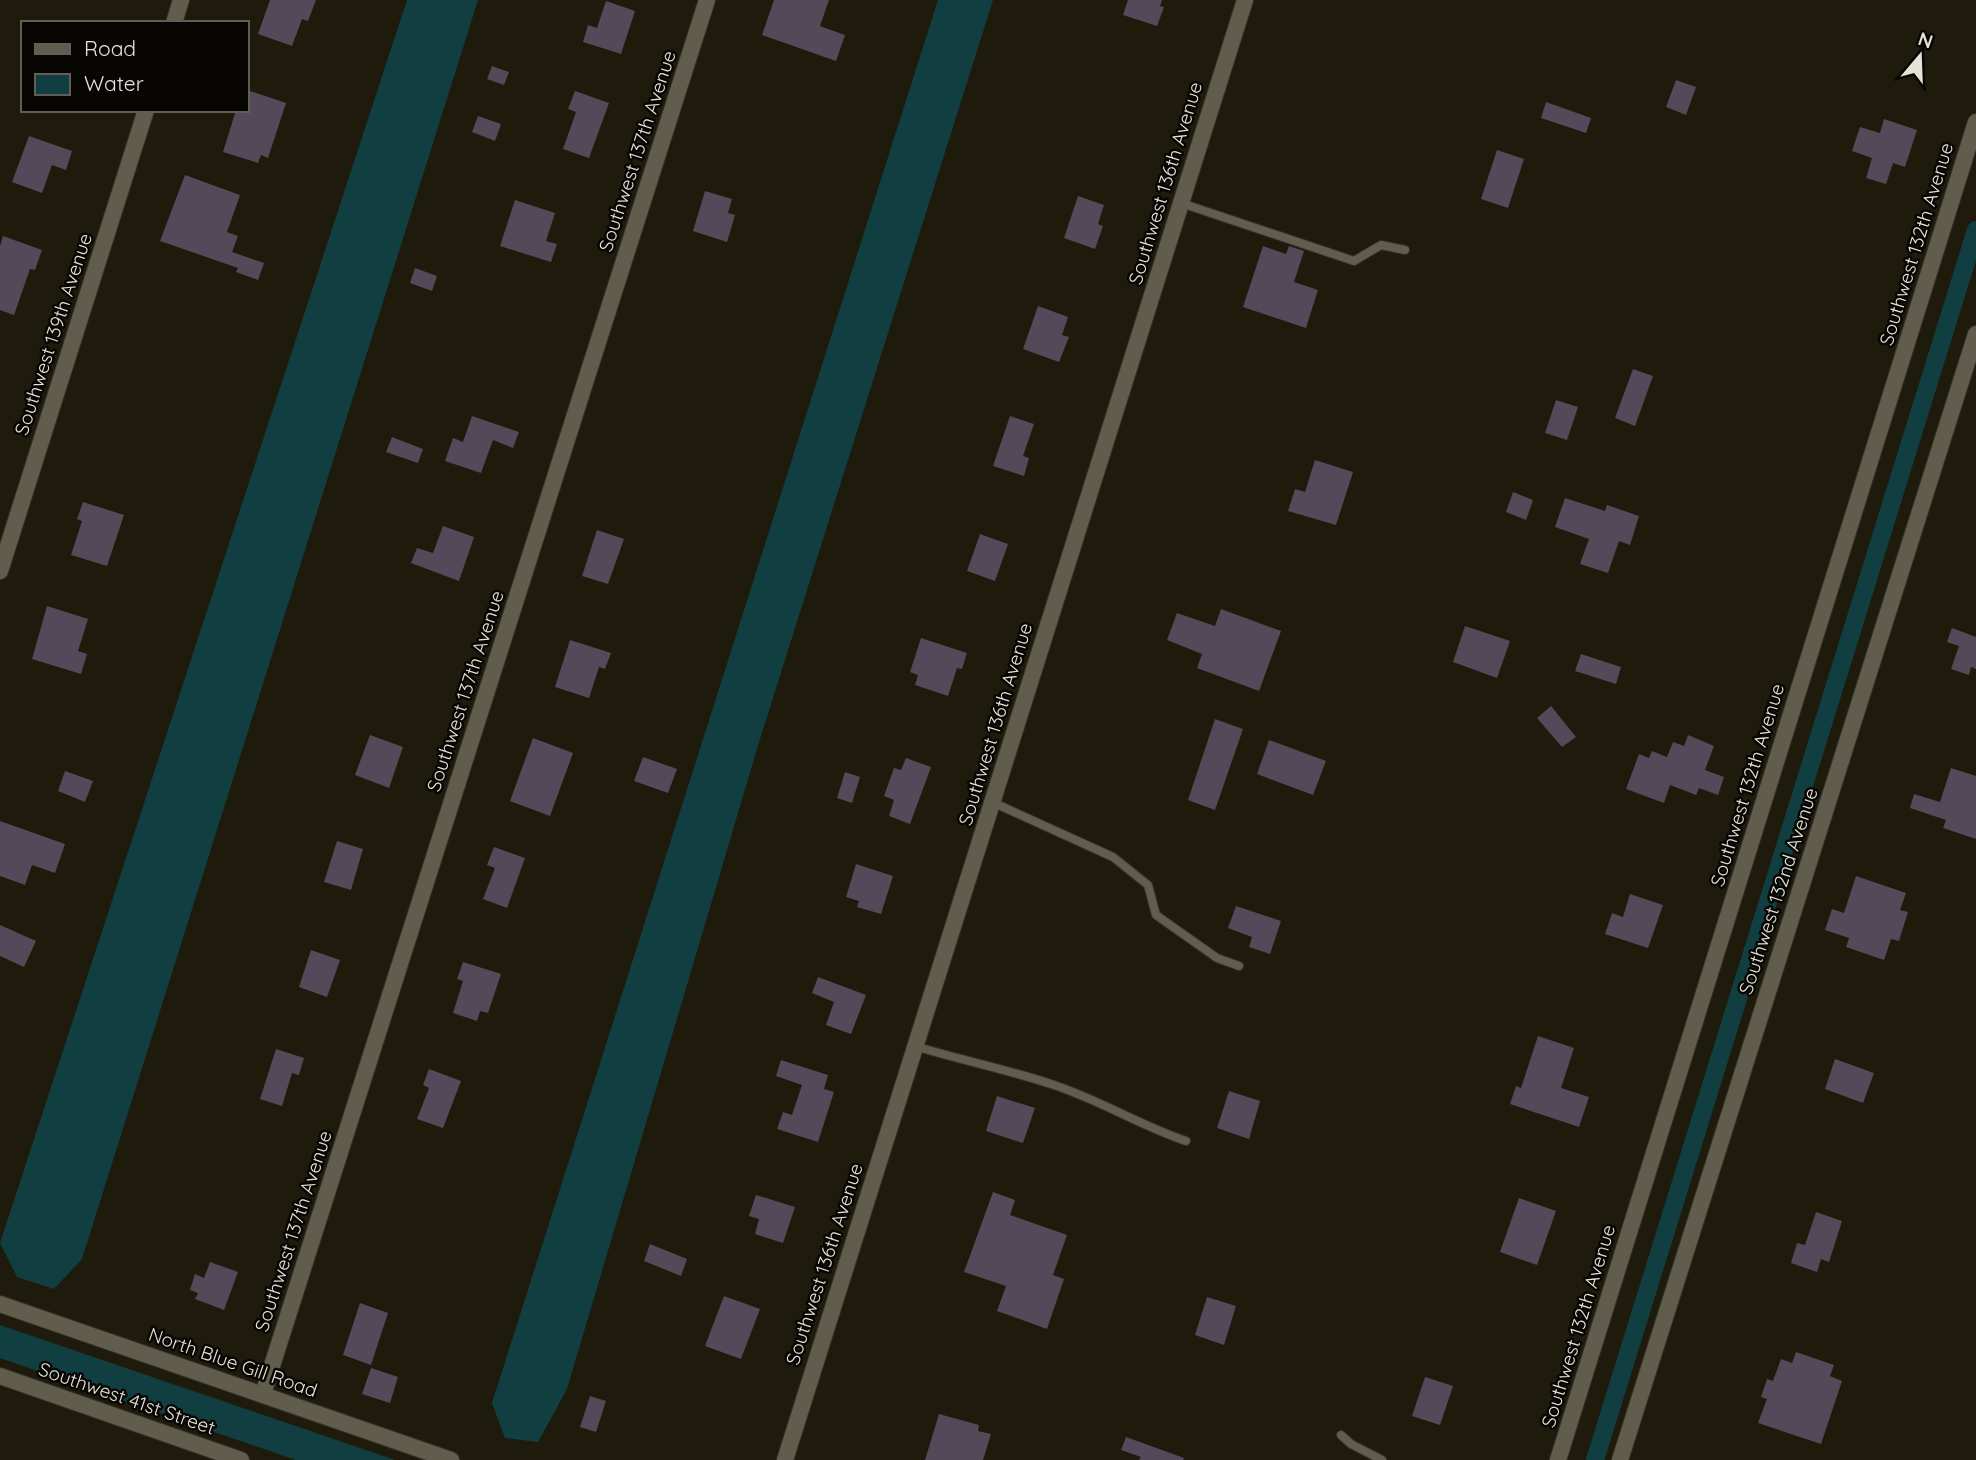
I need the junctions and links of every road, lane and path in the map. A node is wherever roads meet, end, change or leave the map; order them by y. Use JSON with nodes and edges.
{"nodes":[{"id":1,"x":181,"y":0,"type":"edge"},
{"id":2,"x":707,"y":0,"type":"edge"},
{"id":3,"x":1245,"y":0,"type":"edge"},
{"id":4,"x":175,"y":21,"type":"edge"},
{"id":5,"x":145,"y":112,"type":"edge"},
{"id":6,"x":1976,"y":122,"type":"edge"},
{"id":7,"x":1181,"y":203,"type":"junction"},
{"id":8,"x":1405,"y":250,"type":"dead end"},
{"id":9,"x":1976,"y":334,"type":"edge"},
{"id":10,"x":0,"y":571,"type":"edge"},
{"id":11,"x":992,"y":802,"type":"junction"},
{"id":12,"x":1239,"y":967,"type":"dead end"},
{"id":13,"x":915,"y":1046,"type":"junction"},
{"id":14,"x":1186,"y":1141,"type":"dead end"},
{"id":15,"x":0,"y":1304,"type":"edge"},
{"id":16,"x":0,"y":1377,"type":"edge"},
{"id":17,"x":263,"y":1394,"type":"junction"},
{"id":18,"x":1341,"y":1435,"type":"dead end"},
{"id":19,"x":241,"y":1460,"type":"edge"},
{"id":20,"x":452,"y":1460,"type":"edge"},
{"id":21,"x":785,"y":1460,"type":"edge"},
{"id":22,"x":1382,"y":1460,"type":"edge"},
{"id":23,"x":1558,"y":1460,"type":"edge"},
{"id":24,"x":1620,"y":1460,"type":"edge"}],
"edges":[{"from":1,"to":4,"type":"street"},
{"from":2,"to":17,"type":"street","name":"Southwest 137th Avenue"},
{"from":3,"to":7,"type":"street","name":"Southwest 136th Avenue"},
{"from":5,"to":10,"type":"street","name":"Southwest 139th Avenue"},
{"from":6,"to":23,"type":"street","name":"Southwest 132th Avenue"},
{"from":7,"to":8,"type":"lane"},
{"from":7,"to":11,"type":"street","name":"Southwest 136th Avenue"},
{"from":9,"to":24,"type":"street","name":"Southwest 132nd Avenue"},
{"from":11,"to":12,"type":"lane"},
{"from":11,"to":13,"type":"street","name":"Southwest 136th Avenue"},
{"from":13,"to":14,"type":"lane"},
{"from":13,"to":21,"type":"street","name":"Southwest 136th Avenue"},
{"from":15,"to":17,"type":"street","name":"North Blue Gill Road"},
{"from":16,"to":19,"type":"street","name":"Southwest 41st Street"},
{"from":17,"to":20,"type":"street","name":"North Blue Gill Road"},
{"from":18,"to":22,"type":"lane"}]}
